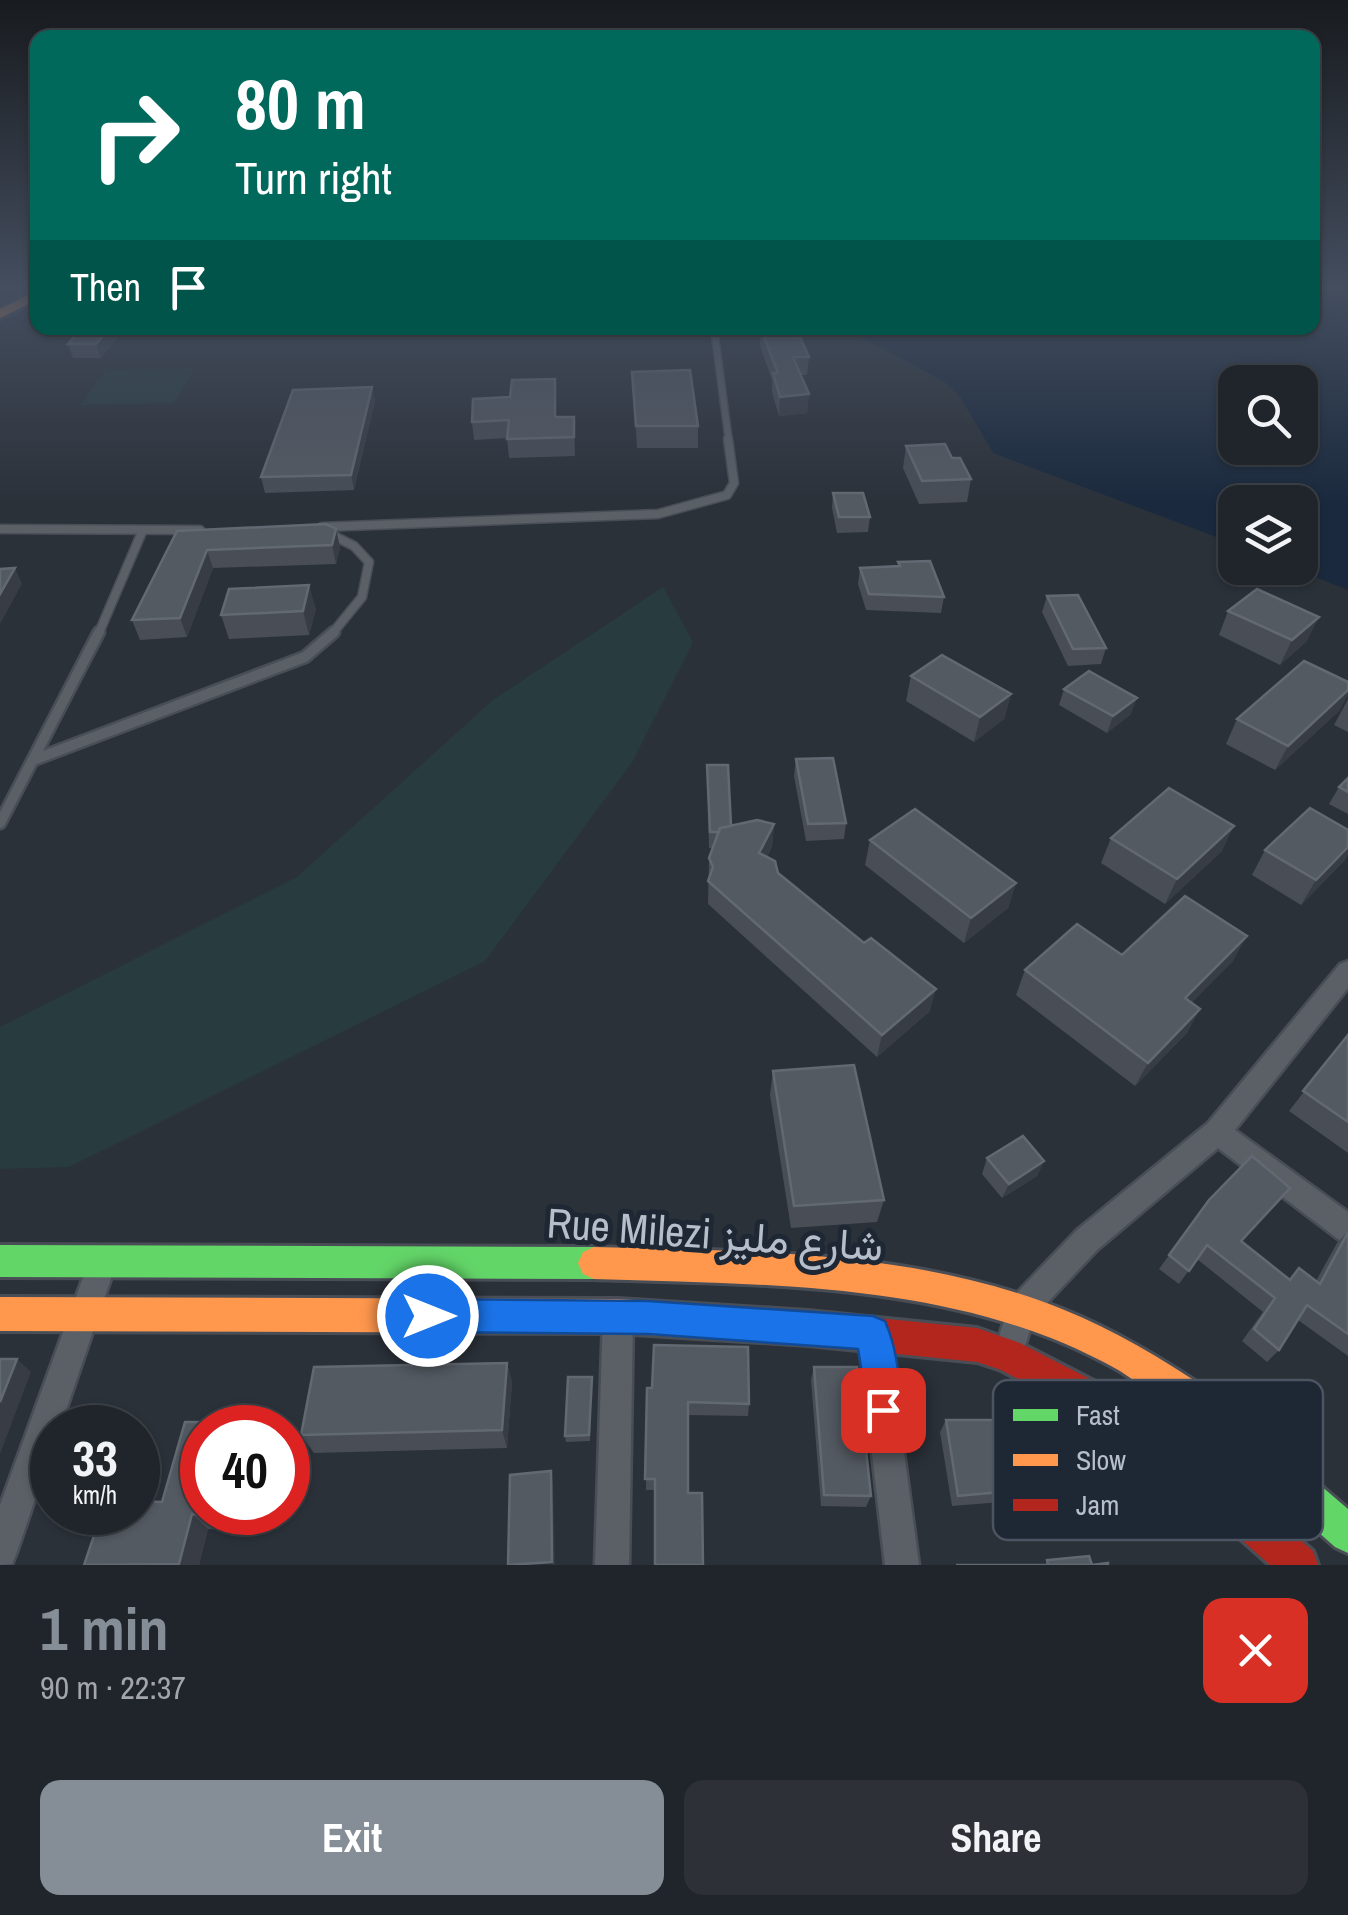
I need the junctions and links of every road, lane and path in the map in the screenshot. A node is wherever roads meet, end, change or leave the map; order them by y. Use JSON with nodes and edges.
{"nodes":[{"id":1,"x":718,"y":359,"type":"edge"},
{"id":2,"x":0,"y":530,"type":"edge"},
{"id":3,"x":219,"y":530,"type":"edge"},
{"id":4,"x":142,"y":532,"type":"junction"},
{"id":5,"x":36,"y":759,"type":"junction"},
{"id":6,"x":0,"y":823,"type":"edge"},
{"id":7,"x":1344,"y":982,"type":"edge"},
{"id":8,"x":1218,"y":1132,"type":"junction"},
{"id":9,"x":1348,"y":1228,"type":"edge"},
{"id":10,"x":0,"y":1261,"type":"edge"},
{"id":11,"x":103,"y":1261,"type":"junction"},
{"id":12,"x":1021,"y":1309,"type":"junction"},
{"id":13,"x":0,"y":1314,"type":"edge"},
{"id":14,"x":86,"y":1314,"type":"junction"},
{"id":15,"x":618,"y":1316,"type":"junction"},
{"id":16,"x":873,"y":1333,"type":"junction"},
{"id":17,"x":1008,"y":1355,"type":"junction"},
{"id":18,"x":1056,"y":1380,"type":"edge"},
{"id":19,"x":1166,"y":1380,"type":"edge"},
{"id":20,"x":1323,"y":1513,"type":"edge"},
{"id":21,"x":1348,"y":1534,"type":"edge"},
{"id":22,"x":1271,"y":1540,"type":"edge"},
{"id":23,"x":0,"y":1552,"type":"edge"},
{"id":24,"x":612,"y":1565,"type":"edge"},
{"id":25,"x":902,"y":1565,"type":"edge"},
{"id":26,"x":1299,"y":1565,"type":"edge"}],
"edges":[{"from":1,"to":5,"type":"lane"},
{"from":2,"to":4,"type":"lane"},
{"from":3,"to":4,"type":"lane"},
{"from":4,"to":5,"type":"lane"},
{"from":5,"to":6,"type":"lane"},
{"from":7,"to":8,"type":"street"},
{"from":8,"to":9,"type":"street"},
{"from":8,"to":12,"type":"street"},
{"from":10,"to":11,"type":"street","name":"Rue Milezi شارع مليز"},
{"from":11,"to":12,"type":"street","name":"Rue Milezi شارع مليز"},
{"from":11,"to":14,"type":"street"},
{"from":12,"to":17,"type":"street"},
{"from":12,"to":19,"type":"street","name":"Rue Milezi شارع مليز"},
{"from":13,"to":14,"type":"street"},
{"from":14,"to":15,"type":"street"},
{"from":14,"to":23,"type":"street"},
{"from":15,"to":16,"type":"street"},
{"from":15,"to":24,"type":"street"},
{"from":16,"to":17,"type":"street"},
{"from":16,"to":25,"type":"street"},
{"from":17,"to":18,"type":"street"},
{"from":20,"to":21,"type":"street","name":"Rue Milezi شارع مليز"},
{"from":22,"to":26,"type":"street"}]}
